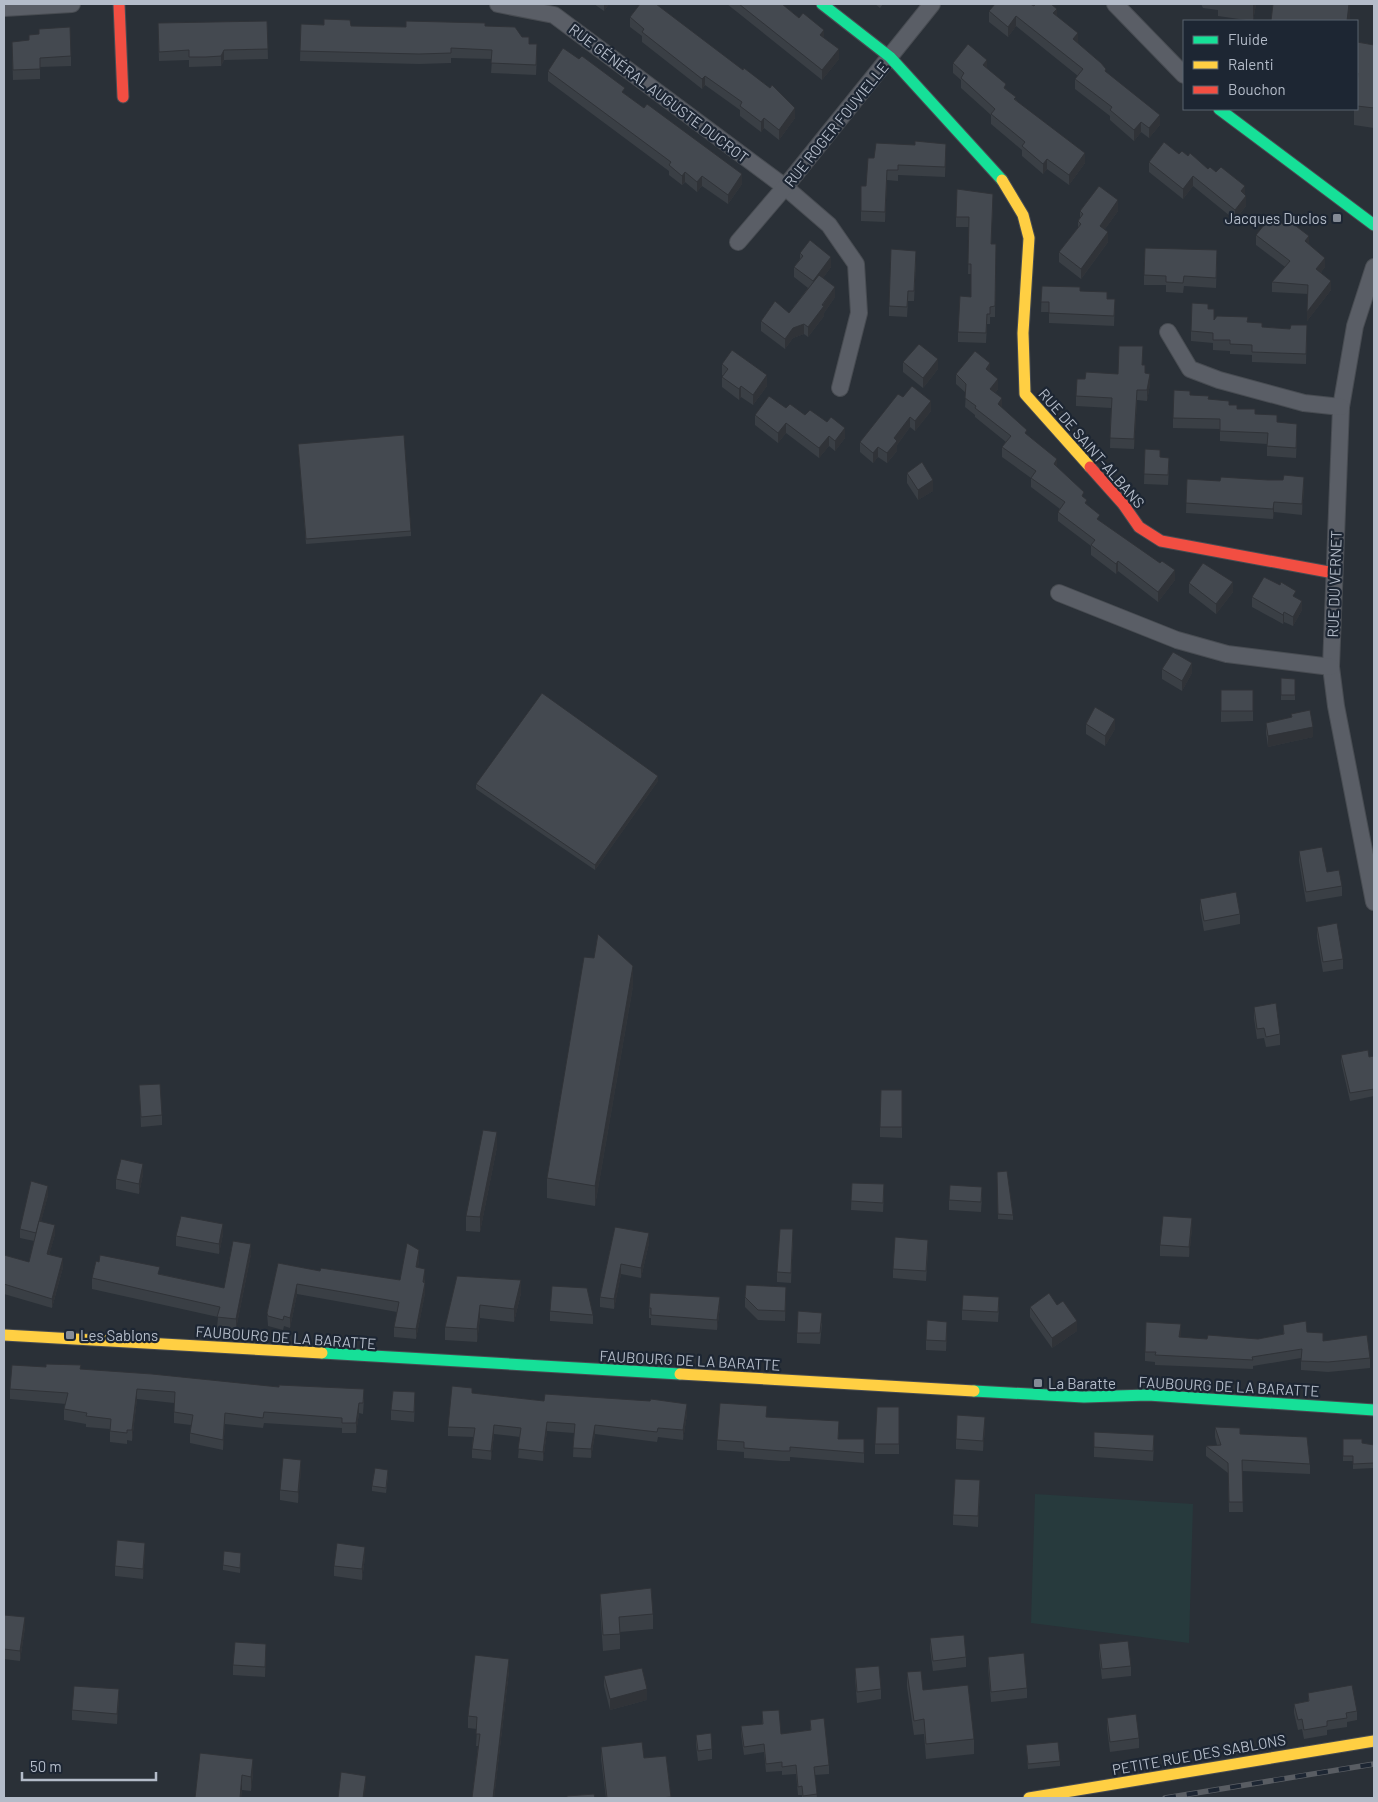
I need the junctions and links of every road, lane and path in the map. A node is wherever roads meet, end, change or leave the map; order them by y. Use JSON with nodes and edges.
{"nodes":[{"id":1,"x":72,"y":4,"type":"edge"},
{"id":2,"x":119,"y":4,"type":"edge"},
{"id":3,"x":498,"y":4,"type":"edge"},
{"id":4,"x":822,"y":4,"type":"edge"},
{"id":5,"x":932,"y":4,"type":"edge"},
{"id":6,"x":1115,"y":4,"type":"edge"},
{"id":7,"x":4,"y":8,"type":"edge"},
{"id":8,"x":556,"y":9,"type":"edge"},
{"id":9,"x":890,"y":57,"type":"junction"},
{"id":10,"x":1183,"y":74,"type":"edge"},
{"id":11,"x":123,"y":97,"type":"dead end"},
{"id":12,"x":1220,"y":110,"type":"edge"},
{"id":13,"x":785,"y":187,"type":"junction"},
{"id":14,"x":1374,"y":225,"type":"edge"},
{"id":15,"x":738,"y":242,"type":"dead end"},
{"id":16,"x":1374,"y":267,"type":"edge"},
{"id":17,"x":1168,"y":332,"type":"dead end"},
{"id":18,"x":840,"y":388,"type":"dead end"},
{"id":19,"x":1341,"y":407,"type":"junction"},
{"id":20,"x":1334,"y":573,"type":"junction"},
{"id":21,"x":1059,"y":593,"type":"dead end"},
{"id":22,"x":1331,"y":667,"type":"junction"},
{"id":23,"x":1374,"y":902,"type":"edge"},
{"id":24,"x":4,"y":1335,"type":"edge"},
{"id":25,"x":1374,"y":1410,"type":"edge"},
{"id":26,"x":1374,"y":1741,"type":"edge"},
{"id":27,"x":1028,"y":1798,"type":"edge"}],
"edges":[{"from":1,"to":7,"type":"street"},
{"from":2,"to":11,"type":"street"},
{"from":3,"to":8,"type":"street","name":"RUE GÉNÉRAL AUGUSTE DUCROT"},
{"from":4,"to":9,"type":"street","name":"RUE DE SAINT-ALBANS"},
{"from":5,"to":9,"type":"street","name":"RUE ROGER FOUVIELLE"},
{"from":6,"to":10,"type":"street"},
{"from":8,"to":13,"type":"street","name":"RUE GÉNÉRAL AUGUSTE DUCROT"},
{"from":9,"to":13,"type":"street","name":"RUE ROGER FOUVIELLE"},
{"from":9,"to":20,"type":"street","name":"RUE DE SAINT-ALBANS"},
{"from":12,"to":14,"type":"street"},
{"from":13,"to":15,"type":"street","name":"RUE ROGER FOUVIELLE"},
{"from":13,"to":18,"type":"street","name":"RUE GÉNÉRAL AUGUSTE DUCROT"},
{"from":16,"to":19,"type":"street","name":"RUE DU VERNET"},
{"from":17,"to":19,"type":"street"},
{"from":19,"to":20,"type":"street","name":"RUE DU VERNET"},
{"from":20,"to":22,"type":"street","name":"RUE DU VERNET"},
{"from":21,"to":22,"type":"street"},
{"from":22,"to":23,"type":"street","name":"RUE DU VERNET"},
{"from":24,"to":25,"type":"street","name":"FAUBOURG DE LA BARATTE"},
{"from":26,"to":27,"type":"street","name":"PETITE RUE DES SABLONS"}]}
